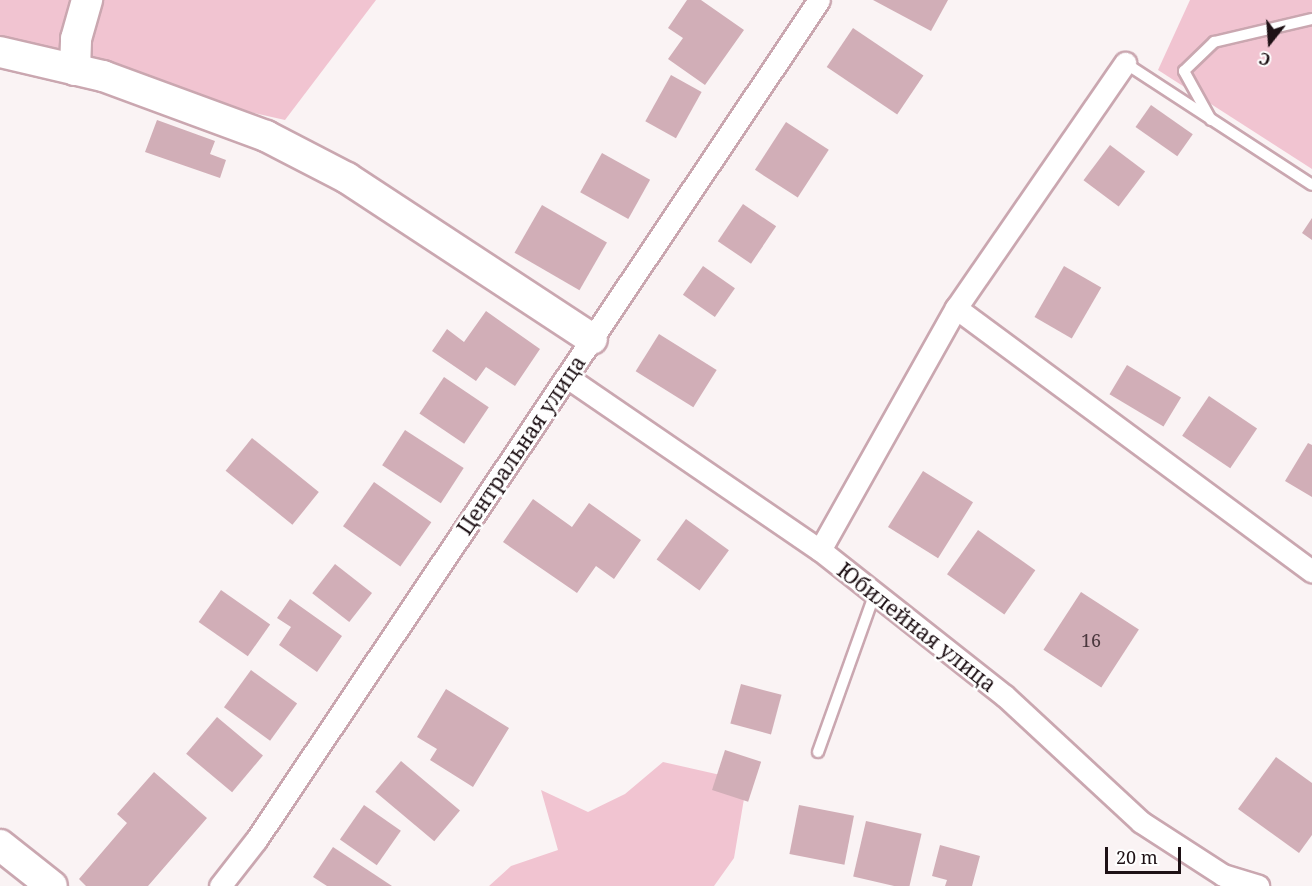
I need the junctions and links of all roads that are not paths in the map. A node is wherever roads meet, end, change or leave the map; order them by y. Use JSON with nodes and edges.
{"nodes":[{"id":1,"x":87,"y":0,"type":"edge"},
{"id":2,"x":819,"y":0,"type":"edge"},
{"id":3,"x":1312,"y":19,"type":"edge"},
{"id":4,"x":0,"y":52,"type":"edge"},
{"id":5,"x":1125,"y":63,"type":"joint"},
{"id":6,"x":75,"y":70,"type":"junction"},
{"id":7,"x":1213,"y":123,"type":"junction"},
{"id":8,"x":1312,"y":185,"type":"edge"},
{"id":9,"x":956,"y":308,"type":"junction"},
{"id":10,"x":592,"y":339,"type":"junction"},
{"id":11,"x":567,"y":377,"type":"junction"},
{"id":12,"x":820,"y":550,"type":"junction"},
{"id":13,"x":1312,"y":571,"type":"edge"},
{"id":14,"x":875,"y":593,"type":"junction"},
{"id":15,"x":818,"y":753,"type":"dead end"},
{"id":16,"x":0,"y":845,"type":"edge"},
{"id":17,"x":52,"y":886,"type":"edge"},
{"id":18,"x":220,"y":886,"type":"edge"},
{"id":19,"x":1258,"y":886,"type":"edge"}],
"edges":[{"from":1,"to":6,"type":"street"},
{"from":2,"to":10,"type":"street","name":"Центральная улица"},
{"from":3,"to":7,"type":"lane"},
{"from":4,"to":6,"type":"street"},
{"from":5,"to":7,"type":"lane"},
{"from":5,"to":9,"type":"street"},
{"from":6,"to":10,"type":"street"},
{"from":7,"to":8,"type":"lane"},
{"from":9,"to":12,"type":"street"},
{"from":9,"to":13,"type":"street"},
{"from":10,"to":11,"type":"street","name":"Центральная улица"},
{"from":11,"to":12,"type":"street","name":"Юбилейная улица"},
{"from":11,"to":18,"type":"street","name":"Центральная улица"},
{"from":12,"to":14,"type":"street","name":"Юбилейная улица"},
{"from":14,"to":15,"type":"lane"},
{"from":14,"to":19,"type":"street","name":"Юбилейная улица"},
{"from":16,"to":17,"type":"street"}]}
